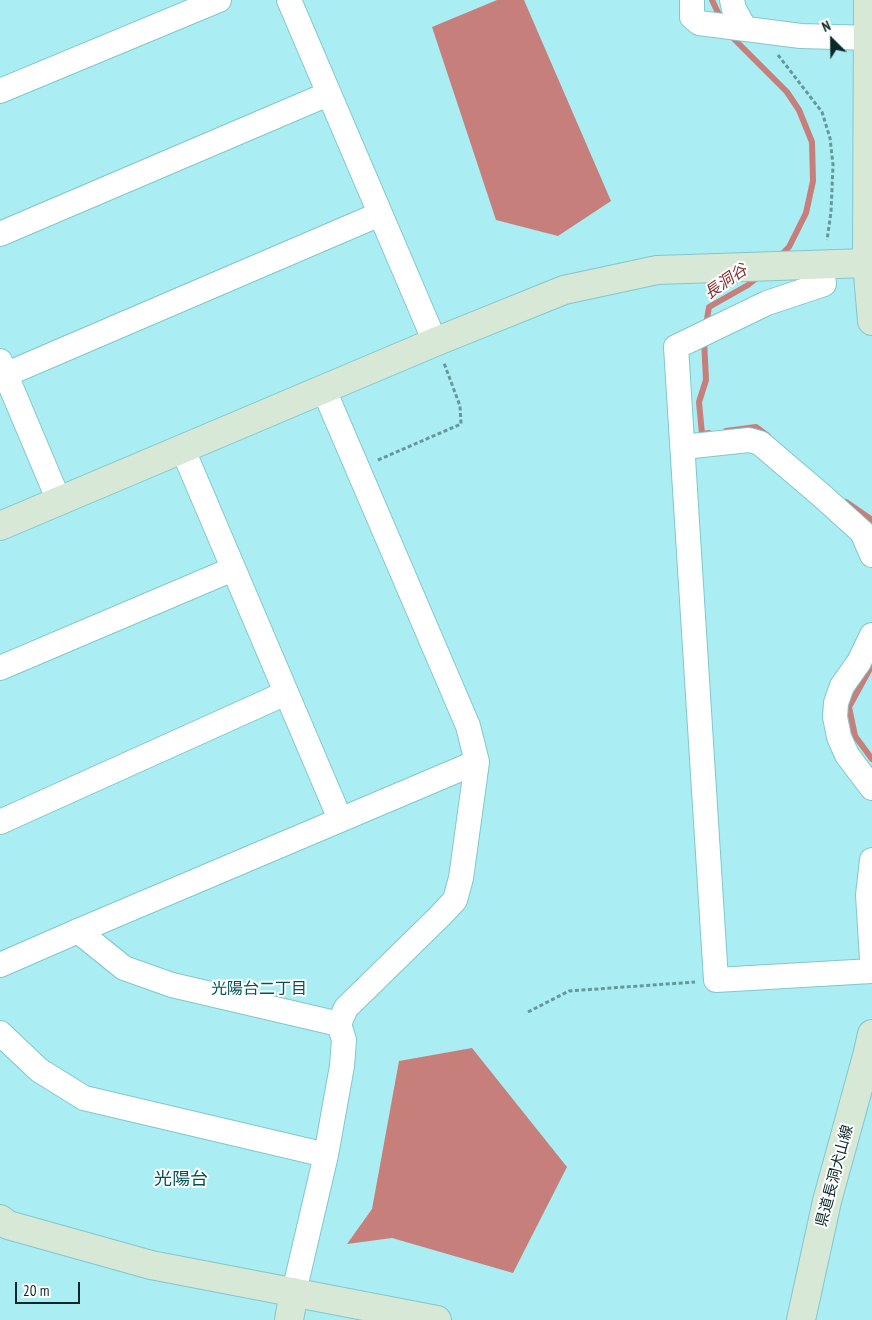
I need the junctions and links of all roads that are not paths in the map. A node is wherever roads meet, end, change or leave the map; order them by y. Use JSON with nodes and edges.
{"nodes":[{"id":1,"x":219,"y":0,"type":"edge"},
{"id":2,"x":289,"y":0,"type":"edge"},
{"id":3,"x":692,"y":0,"type":"edge"},
{"id":4,"x":732,"y":0,"type":"edge"},
{"id":5,"x":868,"y":0,"type":"edge"},
{"id":6,"x":747,"y":29,"type":"junction"},
{"id":7,"x":870,"y":37,"type":"edge"},
{"id":8,"x":0,"y":90,"type":"edge"},
{"id":9,"x":328,"y":94,"type":"junction"},
{"id":10,"x":380,"y":214,"type":"junction"},
{"id":11,"x":0,"y":234,"type":"edge"},
{"id":12,"x":867,"y":263,"type":"junction"},
{"id":13,"x":822,"y":265,"type":"junction"},
{"id":14,"x":872,"y":321,"type":"edge"},
{"id":15,"x":436,"y":342,"type":"junction"},
{"id":16,"x":2,"y":371,"type":"edge"},
{"id":17,"x":324,"y":390,"type":"junction"},
{"id":18,"x":683,"y":447,"type":"junction"},
{"id":19,"x":183,"y":450,"type":"junction"},
{"id":20,"x":59,"y":501,"type":"junction"},
{"id":21,"x":0,"y":526,"type":"edge"},
{"id":22,"x":872,"y":555,"type":"edge"},
{"id":23,"x":233,"y":569,"type":"junction"},
{"id":24,"x":872,"y":635,"type":"edge"},
{"id":25,"x":0,"y":668,"type":"edge"},
{"id":26,"x":286,"y":693,"type":"junction"},
{"id":27,"x":477,"y":762,"type":"junction"},
{"id":28,"x":872,"y":788,"type":"edge"},
{"id":29,"x":340,"y":820,"type":"junction"},
{"id":30,"x":0,"y":822,"type":"edge"},
{"id":31,"x":872,"y":860,"type":"edge"},
{"id":32,"x":78,"y":930,"type":"junction"},
{"id":33,"x":872,"y":959,"type":"edge"},
{"id":34,"x":0,"y":965,"type":"edge"},
{"id":35,"x":872,"y":971,"type":"edge"},
{"id":36,"x":339,"y":1024,"type":"junction"},
{"id":37,"x":0,"y":1033,"type":"edge"},
{"id":38,"x":872,"y":1034,"type":"edge"},
{"id":39,"x":326,"y":1155,"type":"junction"},
{"id":40,"x":3,"y":1227,"type":"edge"},
{"id":41,"x":294,"y":1292,"type":"junction"},
{"id":42,"x":289,"y":1320,"type":"edge"},
{"id":43,"x":437,"y":1320,"type":"edge"},
{"id":44,"x":801,"y":1320,"type":"edge"}],
"edges":[{"from":1,"to":8,"type":"street"},
{"from":2,"to":9,"type":"street"},
{"from":3,"to":6,"type":"street"},
{"from":4,"to":6,"type":"street"},
{"from":5,"to":7,"type":"street"},
{"from":6,"to":7,"type":"street"},
{"from":7,"to":12,"type":"street"},
{"from":9,"to":10,"type":"street"},
{"from":9,"to":11,"type":"street"},
{"from":10,"to":15,"type":"street"},
{"from":10,"to":16,"type":"street"},
{"from":12,"to":13,"type":"street"},
{"from":12,"to":14,"type":"street"},
{"from":13,"to":15,"type":"street"},
{"from":13,"to":18,"type":"street"},
{"from":15,"to":17,"type":"street"},
{"from":16,"to":20,"type":"street"},
{"from":17,"to":19,"type":"street"},
{"from":17,"to":27,"type":"street"},
{"from":18,"to":22,"type":"street"},
{"from":18,"to":35,"type":"street"},
{"from":19,"to":20,"type":"street"},
{"from":19,"to":23,"type":"street"},
{"from":20,"to":21,"type":"street"},
{"from":23,"to":25,"type":"street"},
{"from":23,"to":26,"type":"street"},
{"from":24,"to":28,"type":"street"},
{"from":26,"to":29,"type":"street"},
{"from":26,"to":30,"type":"street"},
{"from":27,"to":29,"type":"street"},
{"from":27,"to":36,"type":"street"},
{"from":29,"to":32,"type":"street"},
{"from":31,"to":33,"type":"street"},
{"from":32,"to":34,"type":"street"},
{"from":32,"to":36,"type":"street"},
{"from":36,"to":39,"type":"street"},
{"from":37,"to":39,"type":"street"},
{"from":38,"to":44,"type":"street","name":"県道長洞犬山線"},
{"from":39,"to":41,"type":"street"},
{"from":40,"to":41,"type":"street"},
{"from":41,"to":42,"type":"street"},
{"from":41,"to":43,"type":"street"}]}
